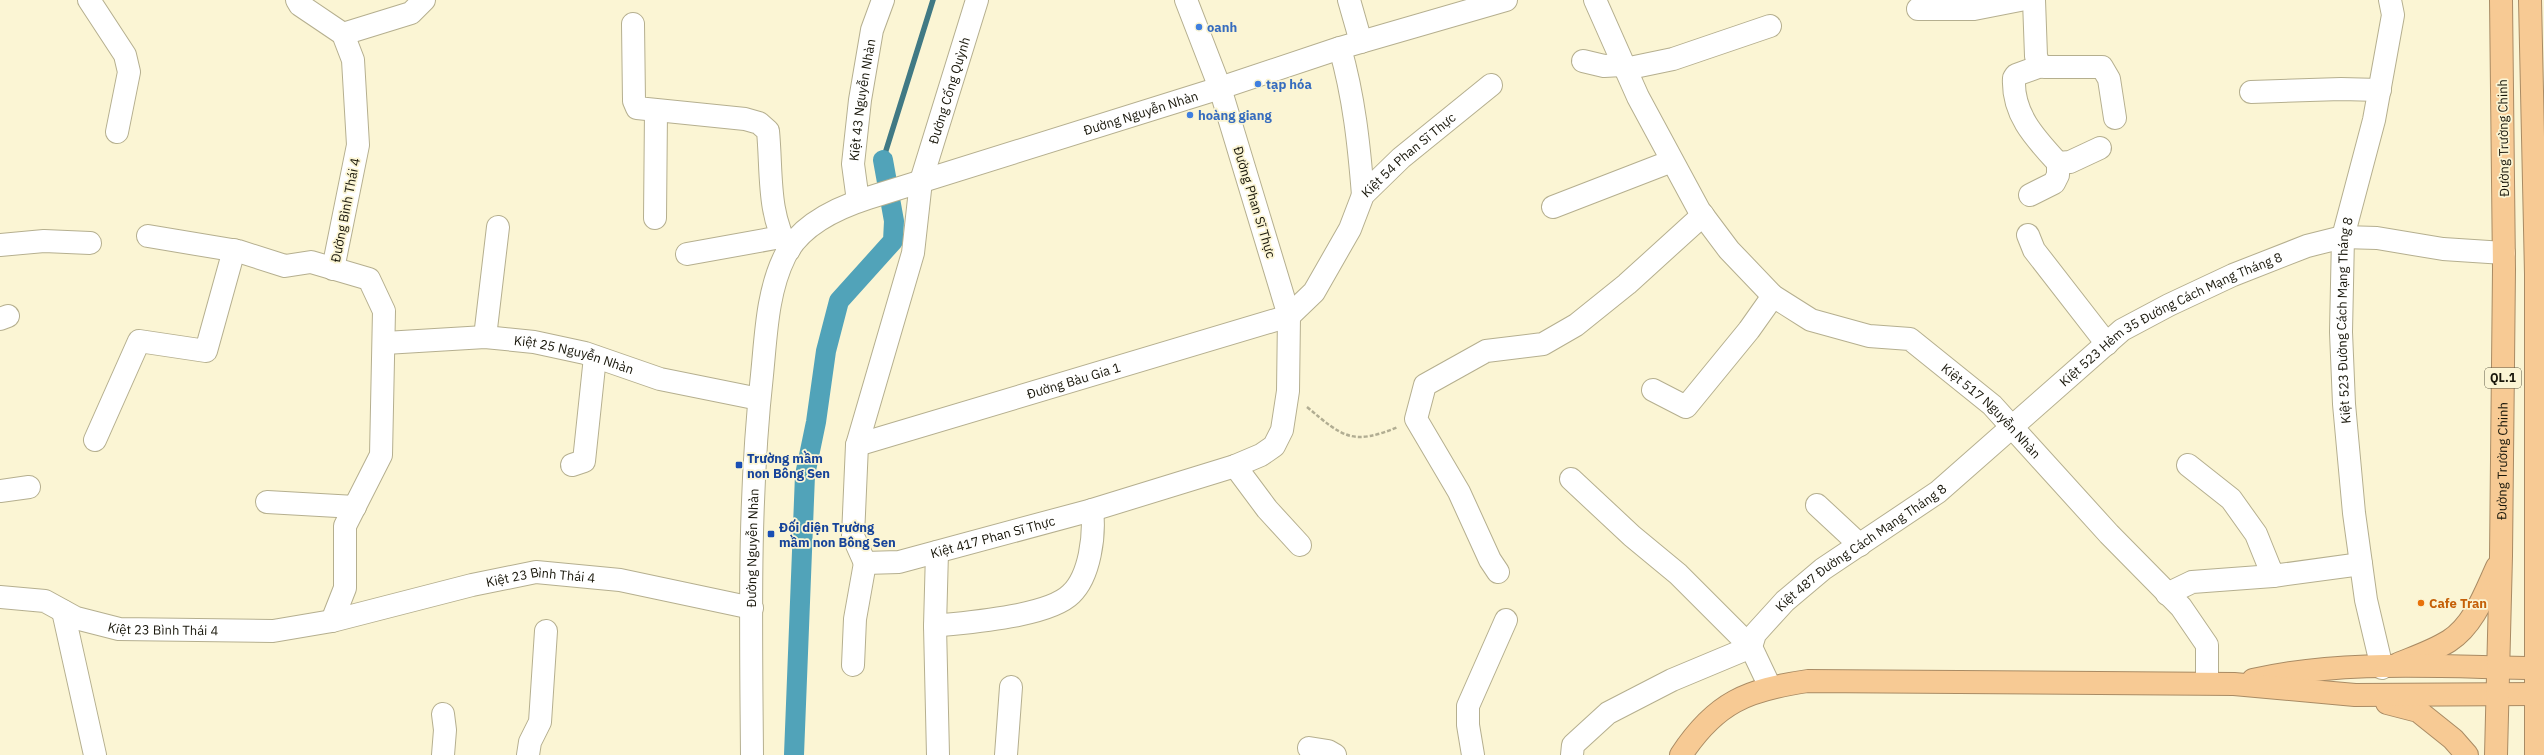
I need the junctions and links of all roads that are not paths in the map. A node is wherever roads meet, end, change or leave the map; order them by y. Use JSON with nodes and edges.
{"nodes":[{"id":1,"x":89,"y":0,"type":"edge"},
{"id":2,"x":297,"y":0,"type":"edge"},
{"id":3,"x":882,"y":0,"type":"edge"},
{"id":4,"x":977,"y":0,"type":"edge"},
{"id":5,"x":1186,"y":0,"type":"edge"},
{"id":6,"x":1349,"y":0,"type":"edge"},
{"id":7,"x":1506,"y":0,"type":"edge"},
{"id":8,"x":1595,"y":0,"type":"edge"},
{"id":9,"x":2020,"y":0,"type":"edge"},
{"id":10,"x":2034,"y":0,"type":"edge"},
{"id":11,"x":2390,"y":0,"type":"edge"},
{"id":12,"x":2501,"y":0,"type":"edge"},
{"id":13,"x":2530,"y":0,"type":"edge"},
{"id":14,"x":418,"y":7,"type":"edge"},
{"id":15,"x":1918,"y":9,"type":"dead end"},
{"id":16,"x":633,"y":24,"type":"dead end"},
{"id":17,"x":1770,"y":26,"type":"dead end"},
{"id":18,"x":344,"y":34,"type":"junction"},
{"id":19,"x":1361,"y":42,"type":"junction"},
{"id":20,"x":1340,"y":48,"type":"junction"},
{"id":21,"x":1583,"y":61,"type":"dead end"},
{"id":22,"x":2041,"y":66,"type":"junction"},
{"id":23,"x":1623,"y":67,"type":"junction"},
{"id":24,"x":1491,"y":85,"type":"dead end"},
{"id":25,"x":1220,"y":88,"type":"junction"},
{"id":26,"x":2380,"y":90,"type":"junction"},
{"id":27,"x":2251,"y":92,"type":"dead end"},
{"id":28,"x":646,"y":109,"type":"junction"},
{"id":29,"x":2115,"y":118,"type":"dead end"},
{"id":30,"x":117,"y":132,"type":"dead end"},
{"id":31,"x":2100,"y":148,"type":"dead end"},
{"id":32,"x":1672,"y":161,"type":"junction"},
{"id":33,"x":2058,"y":163,"type":"junction"},
{"id":34,"x":913,"y":183,"type":"junction"},
{"id":35,"x":1362,"y":195,"type":"junction"},
{"id":36,"x":2030,"y":195,"type":"dead end"},
{"id":37,"x":863,"y":199,"type":"junction"},
{"id":38,"x":1553,"y":207,"type":"dead end"},
{"id":39,"x":1701,"y":212,"type":"junction"},
{"id":40,"x":655,"y":218,"type":"dead end"},
{"id":41,"x":498,"y":227,"type":"dead end"},
{"id":42,"x":2028,"y":235,"type":"dead end"},
{"id":43,"x":148,"y":236,"type":"dead end"},
{"id":44,"x":2344,"y":237,"type":"junction"},
{"id":45,"x":90,"y":243,"type":"dead end"},
{"id":46,"x":785,"y":244,"type":"junction"},
{"id":47,"x":0,"y":245,"type":"edge"},
{"id":48,"x":234,"y":250,"type":"junction"},
{"id":49,"x":2504,"y":253,"type":"junction"},
{"id":50,"x":687,"y":254,"type":"dead end"},
{"id":51,"x":334,"y":269,"type":"junction"},
{"id":52,"x":1773,"y":296,"type":"junction"},
{"id":53,"x":1289,"y":316,"type":"junction"},
{"id":54,"x":485,"y":337,"type":"junction"},
{"id":55,"x":385,"y":343,"type":"junction"},
{"id":56,"x":2107,"y":344,"type":"junction"},
{"id":57,"x":595,"y":357,"type":"junction"},
{"id":58,"x":1653,"y":390,"type":"dead end"},
{"id":59,"x":759,"y":399,"type":"junction"},
{"id":60,"x":2013,"y":427,"type":"junction"},
{"id":61,"x":96,"y":440,"type":"dead end"},
{"id":62,"x":857,"y":445,"type":"junction"},
{"id":63,"x":572,"y":465,"type":"dead end"},
{"id":64,"x":2188,"y":465,"type":"dead end"},
{"id":65,"x":1235,"y":466,"type":"junction"},
{"id":66,"x":1571,"y":479,"type":"dead end"},
{"id":67,"x":29,"y":487,"type":"dead end"},
{"id":68,"x":0,"y":491,"type":"edge"},
{"id":69,"x":267,"y":502,"type":"dead end"},
{"id":70,"x":1817,"y":505,"type":"dead end"},
{"id":71,"x":354,"y":507,"type":"junction"},
{"id":72,"x":1092,"y":510,"type":"junction"},
{"id":73,"x":1300,"y":545,"type":"dead end"},
{"id":74,"x":1860,"y":545,"type":"junction"},
{"id":75,"x":937,"y":552,"type":"junction"},
{"id":76,"x":2501,"y":556,"type":"junction"},
{"id":77,"x":865,"y":563,"type":"junction"},
{"id":78,"x":2361,"y":564,"type":"junction"},
{"id":79,"x":1498,"y":572,"type":"dead end"},
{"id":80,"x":2273,"y":576,"type":"junction"},
{"id":81,"x":2167,"y":594,"type":"junction"},
{"id":82,"x":0,"y":597,"type":"edge"},
{"id":83,"x":752,"y":608,"type":"junction"},
{"id":84,"x":63,"y":611,"type":"junction"},
{"id":85,"x":1506,"y":620,"type":"dead end"},
{"id":86,"x":332,"y":621,"type":"junction"},
{"id":87,"x":935,"y":626,"type":"junction"},
{"id":88,"x":546,"y":631,"type":"dead end"},
{"id":89,"x":1751,"y":647,"type":"junction"},
{"id":90,"x":853,"y":665,"type":"dead end"},
{"id":91,"x":2386,"y":668,"type":"junction"},
{"id":92,"x":2497,"y":668,"type":"junction"},
{"id":93,"x":2536,"y":668,"type":"junction"},
{"id":94,"x":2207,"y":683,"type":"junction"},
{"id":95,"x":2234,"y":684,"type":"junction"},
{"id":96,"x":1011,"y":687,"type":"dead end"},
{"id":97,"x":1770,"y":687,"type":"junction"},
{"id":98,"x":2496,"y":694,"type":"junction"},
{"id":99,"x":2537,"y":694,"type":"junction"},
{"id":100,"x":2355,"y":695,"type":"junction"},
{"id":101,"x":443,"y":714,"type":"dead end"},
{"id":102,"x":1309,"y":748,"type":"dead end"},
{"id":103,"x":95,"y":755,"type":"edge"},
{"id":104,"x":444,"y":755,"type":"edge"},
{"id":105,"x":528,"y":755,"type":"edge"},
{"id":106,"x":752,"y":755,"type":"edge"},
{"id":107,"x":938,"y":755,"type":"edge"},
{"id":108,"x":1006,"y":755,"type":"edge"},
{"id":109,"x":1335,"y":755,"type":"edge"},
{"id":110,"x":1473,"y":755,"type":"edge"},
{"id":111,"x":1572,"y":755,"type":"edge"},
{"id":112,"x":1681,"y":755,"type":"edge"},
{"id":113,"x":2467,"y":755,"type":"edge"},
{"id":114,"x":2496,"y":755,"type":"edge"},
{"id":115,"x":2536,"y":755,"type":"edge"}],
"edges":[{"from":1,"to":30,"type":"street"},
{"from":2,"to":18,"type":"street"},
{"from":3,"to":37,"type":"street","name":"Kiệt 43 Nguyễn Nhàn"},
{"from":4,"to":34,"type":"street","name":"Đường Cống Quỳnh"},
{"from":5,"to":25,"type":"street","name":"Đường Phan Sĩ Thực"},
{"from":6,"to":19,"type":"street"},
{"from":7,"to":19,"type":"street","name":"Đường Nguyễn Nhàn"},
{"from":8,"to":23,"type":"street","name":"Kiệt 517 Nguyễn Nhàn"},
{"from":9,"to":15,"type":"street"},
{"from":10,"to":22,"type":"street"},
{"from":11,"to":26,"type":"street","name":"Kiệt 523 Đường Cách Mạng Tháng 8"},
{"from":12,"to":49,"type":"highway","name":"Đường Trường Chinh","number":"QL.1"},
{"from":13,"to":93,"type":"highway","number":"QL.1"},
{"from":14,"to":18,"type":"street"},
{"from":16,"to":28,"type":"street"},
{"from":17,"to":23,"type":"street"},
{"from":18,"to":51,"type":"street","name":"Đường Bình Thái 4"},
{"from":19,"to":20,"type":"street","name":"Đường Nguyễn Nhàn"},
{"from":20,"to":25,"type":"street","name":"Đường Nguyễn Nhàn"},
{"from":20,"to":35,"type":"street"},
{"from":21,"to":23,"type":"street"},
{"from":22,"to":29,"type":"street"},
{"from":22,"to":33,"type":"street"},
{"from":23,"to":32,"type":"street","name":"Kiệt 517 Nguyễn Nhàn"},
{"from":24,"to":35,"type":"street","name":"Kiệt 54 Phan Sĩ Thực"},
{"from":25,"to":34,"type":"street","name":"Đường Nguyễn Nhàn"},
{"from":25,"to":53,"type":"street","name":"Đường Phan Sĩ Thực"},
{"from":26,"to":27,"type":"street"},
{"from":26,"to":44,"type":"street","name":"Kiệt 523 Đường Cách Mạng Tháng 8"},
{"from":28,"to":40,"type":"street"},
{"from":28,"to":46,"type":"street"},
{"from":31,"to":33,"type":"street"},
{"from":32,"to":38,"type":"street"},
{"from":32,"to":39,"type":"street","name":"Kiệt 517 Nguyễn Nhàn"},
{"from":33,"to":36,"type":"street"},
{"from":34,"to":37,"type":"street","name":"Đường Nguyễn Nhàn"},
{"from":34,"to":62,"type":"street","name":"Đường Cống Quỳnh"},
{"from":35,"to":53,"type":"street","name":"Kiệt 54 Phan Sĩ Thực"},
{"from":37,"to":46,"type":"street","name":"Đường Nguyễn Nhàn"},
{"from":39,"to":52,"type":"street","name":"Kiệt 517 Nguyễn Nhàn"},
{"from":39,"to":79,"type":"street"},
{"from":41,"to":54,"type":"street"},
{"from":42,"to":56,"type":"street"},
{"from":43,"to":48,"type":"street","name":"Đường Bình Thái 4"},
{"from":44,"to":49,"type":"street","name":"Kiệt 523 Hẻm 35 Đường Cách Mạng Tháng 8"},
{"from":44,"to":56,"type":"street","name":"Kiệt 523 Hẻm 35 Đường Cách Mạng Tháng 8"},
{"from":44,"to":78,"type":"street","name":"Kiệt 523 Đường Cách Mạng Tháng 8"},
{"from":45,"to":47,"type":"street"},
{"from":46,"to":50,"type":"street"},
{"from":46,"to":59,"type":"street","name":"Đường Nguyễn Nhàn"},
{"from":48,"to":51,"type":"street","name":"Đường Bình Thái 4"},
{"from":48,"to":61,"type":"street"},
{"from":49,"to":76,"type":"highway","name":"Đường Trường Chinh","number":"QL.1"},
{"from":51,"to":55,"type":"street"},
{"from":52,"to":58,"type":"street"},
{"from":52,"to":60,"type":"street","name":"Kiệt 517 Nguyễn Nhàn"},
{"from":53,"to":62,"type":"street","name":"Đường Bàu Gia 1"},
{"from":53,"to":65,"type":"street","name":"Kiệt 417 Phan Sĩ Thực"},
{"from":54,"to":55,"type":"street","name":"Kiệt 25 Nguyễn Nhàn"},
{"from":54,"to":57,"type":"street","name":"Kiệt 25 Nguyễn Nhàn"},
{"from":55,"to":71,"type":"street"},
{"from":56,"to":60,"type":"street","name":"Kiệt 523 Hẻm 35 Đường Cách Mạng Tháng 8"},
{"from":57,"to":59,"type":"street","name":"Kiệt 25 Nguyễn Nhàn"},
{"from":57,"to":63,"type":"street"},
{"from":59,"to":83,"type":"street","name":"Đường Nguyễn Nhàn"},
{"from":60,"to":74,"type":"street","name":"Kiệt 487 Đường Cách Mạng Tháng 8"},
{"from":60,"to":81,"type":"street","name":"Kiệt 517 Nguyễn Nhàn"},
{"from":62,"to":77,"type":"street"},
{"from":64,"to":80,"type":"street"},
{"from":65,"to":72,"type":"street","name":"Kiệt 417 Phan Sĩ Thực"},
{"from":65,"to":73,"type":"street"},
{"from":66,"to":89,"type":"street"},
{"from":67,"to":68,"type":"street"},
{"from":69,"to":71,"type":"street"},
{"from":70,"to":74,"type":"street"},
{"from":71,"to":86,"type":"street"},
{"from":72,"to":75,"type":"street","name":"Kiệt 417 Phan Sĩ Thực"},
{"from":72,"to":87,"type":"street"},
{"from":74,"to":89,"type":"street","name":"Kiệt 487 Đường Cách Mạng Tháng 8"},
{"from":75,"to":77,"type":"street","name":"Kiệt 417 Phan Sĩ Thực"},
{"from":75,"to":87,"type":"street"},
{"from":76,"to":91,"type":"highway"},
{"from":76,"to":92,"type":"highway","name":"Đường Trường Chinh","number":"QL.1"},
{"from":77,"to":90,"type":"street"},
{"from":78,"to":80,"type":"street"},
{"from":78,"to":91,"type":"street","name":"Kiệt 523 Đường Cách Mạng Tháng 8"},
{"from":80,"to":81,"type":"street"},
{"from":81,"to":94,"type":"street","name":"Kiệt 517 Nguyễn Nhàn"},
{"from":82,"to":84,"type":"street","name":"Kiệt 23 Bình Thái 4"},
{"from":83,"to":86,"type":"street","name":"Kiệt 23 Bình Thái 4"},
{"from":83,"to":106,"type":"street","name":"Đường Nguyễn Nhàn"},
{"from":84,"to":86,"type":"street","name":"Kiệt 23 Bình Thái 4"},
{"from":84,"to":103,"type":"street"},
{"from":85,"to":110,"type":"street"},
{"from":87,"to":107,"type":"street"},
{"from":88,"to":105,"type":"street"},
{"from":89,"to":97,"type":"street"},
{"from":89,"to":111,"type":"street"},
{"from":91,"to":92,"type":"highway"},
{"from":91,"to":95,"type":"highway"},
{"from":92,"to":93,"type":"highway"},
{"from":92,"to":98,"type":"highway","name":"Đường Trường Chinh","number":"QL.1"},
{"from":93,"to":99,"type":"highway","number":"QL.1"},
{"from":94,"to":95,"type":"highway"},
{"from":94,"to":97,"type":"highway"},
{"from":95,"to":100,"type":"highway"},
{"from":96,"to":108,"type":"street"},
{"from":97,"to":112,"type":"highway"},
{"from":98,"to":99,"type":"highway"},
{"from":98,"to":100,"type":"highway"},
{"from":98,"to":114,"type":"highway","name":"Đường Trường Chinh","number":"QL.1"},
{"from":99,"to":115,"type":"highway","number":"QL.1"},
{"from":100,"to":113,"type":"highway"},
{"from":101,"to":104,"type":"street"},
{"from":102,"to":109,"type":"street"}]}
